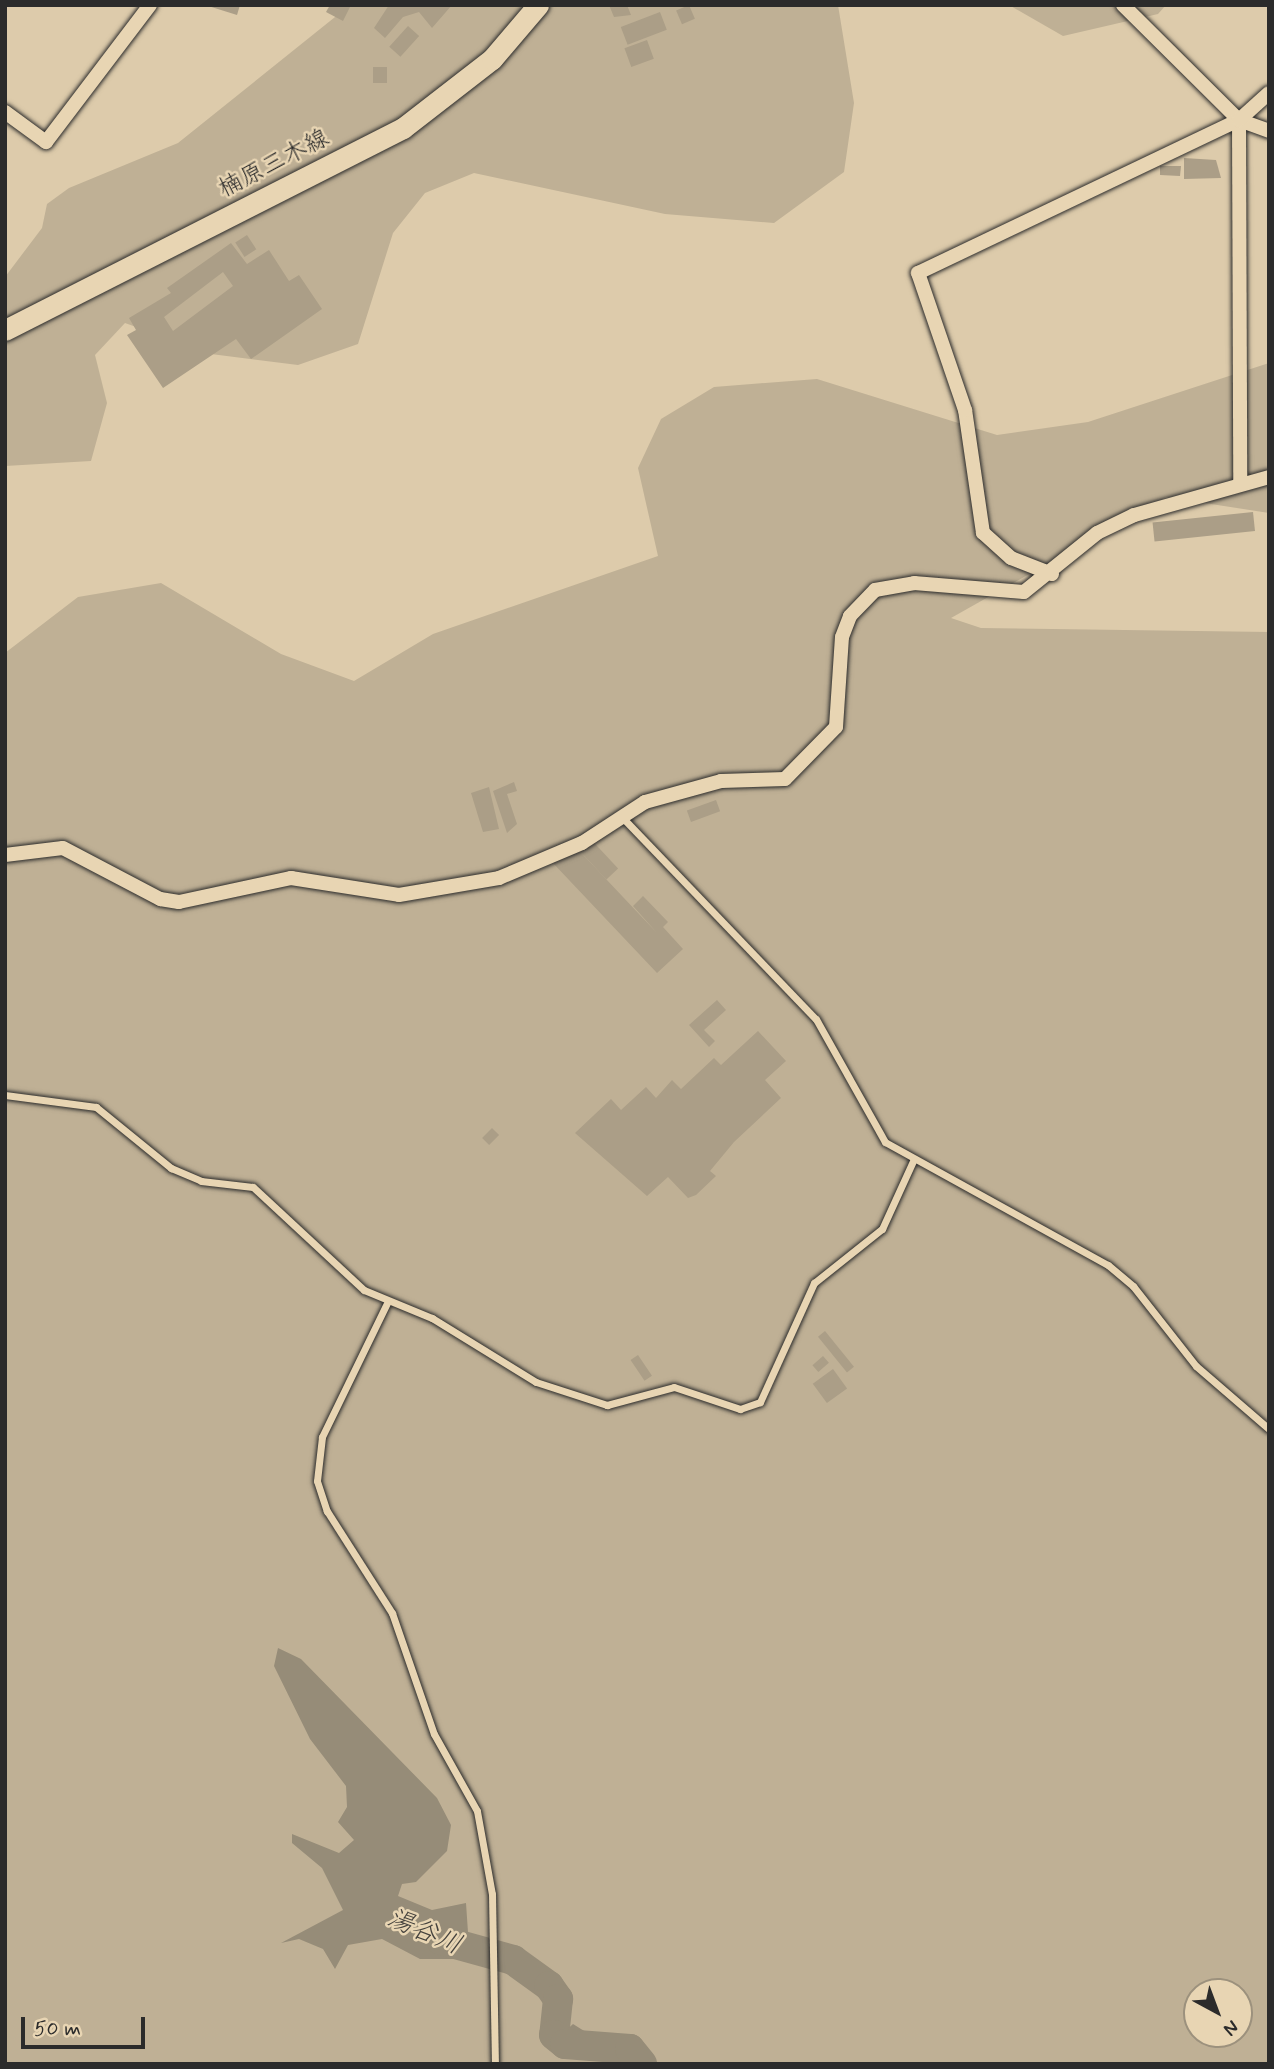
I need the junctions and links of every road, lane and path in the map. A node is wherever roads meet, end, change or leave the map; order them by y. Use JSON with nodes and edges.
{"nodes":[{"id":1,"x":150,"y":5,"type":"edge"},
{"id":2,"x":538,"y":5,"type":"edge"},
{"id":3,"x":1123,"y":5,"type":"edge"},
{"id":4,"x":1269,"y":93,"type":"edge"},
{"id":5,"x":5,"y":112,"type":"edge"},
{"id":6,"x":1239,"y":120,"type":"junction"},
{"id":7,"x":1269,"y":131,"type":"edge"},
{"id":8,"x":5,"y":330,"type":"edge"},
{"id":9,"x":1269,"y":477,"type":"edge"},
{"id":10,"x":1240,"y":481,"type":"junction"},
{"id":11,"x":1052,"y":575,"type":"junction"},
{"id":12,"x":621,"y":816,"type":"junction"},
{"id":13,"x":5,"y":855,"type":"edge"},
{"id":14,"x":5,"y":1096,"type":"edge"},
{"id":15,"x":913,"y":1161,"type":"junction"},
{"id":16,"x":387,"y":1303,"type":"junction"},
{"id":17,"x":1269,"y":1429,"type":"edge"},
{"id":18,"x":495,"y":2064,"type":"edge"}],
"edges":[{"from":1,"to":5,"type":"street"},
{"from":2,"to":8,"type":"main road","name":"楠原三木線"},
{"from":3,"to":6,"type":"street"},
{"from":4,"to":6,"type":"street"},
{"from":6,"to":7,"type":"street"},
{"from":6,"to":10,"type":"street"},
{"from":6,"to":11,"type":"street"},
{"from":9,"to":10,"type":"street"},
{"from":10,"to":11,"type":"street"},
{"from":11,"to":12,"type":"street"},
{"from":12,"to":13,"type":"street"},
{"from":12,"to":15,"type":"lane"},
{"from":14,"to":16,"type":"lane"},
{"from":15,"to":16,"type":"lane"},
{"from":15,"to":17,"type":"lane"},
{"from":16,"to":18,"type":"lane"}]}
